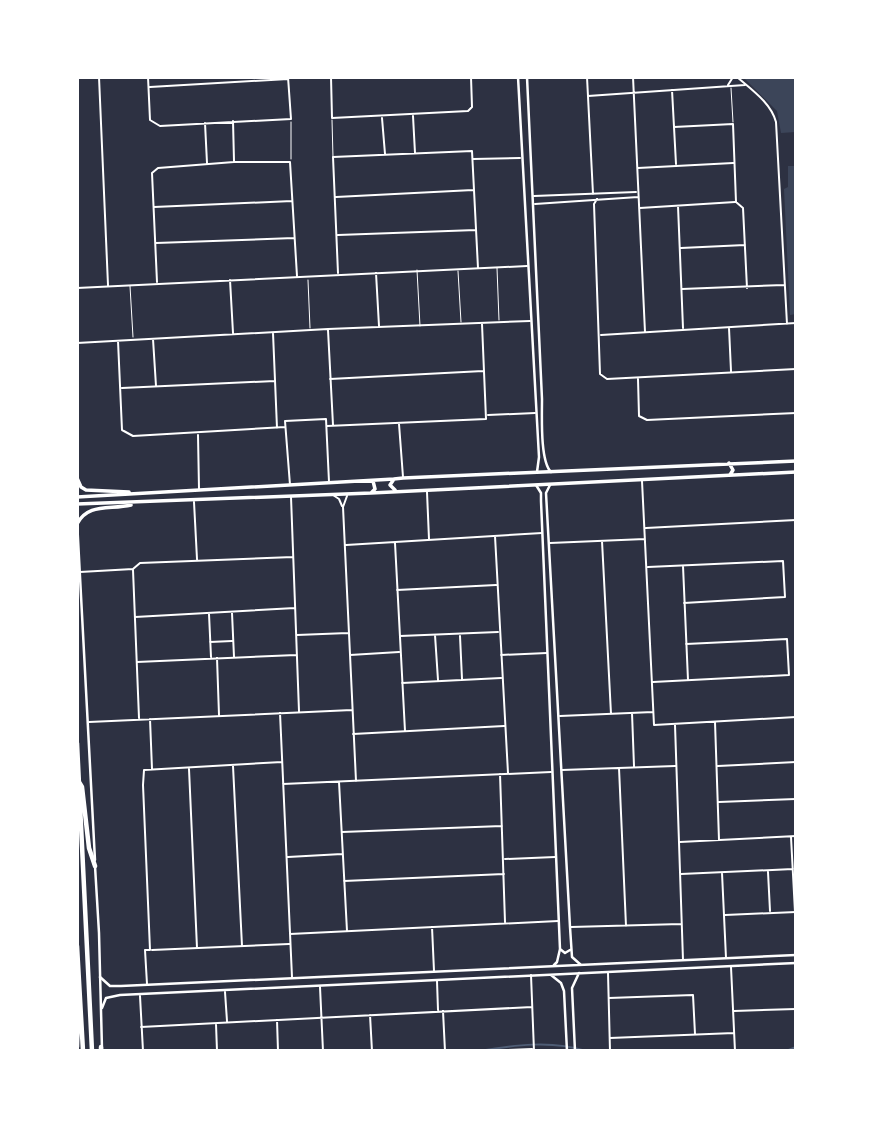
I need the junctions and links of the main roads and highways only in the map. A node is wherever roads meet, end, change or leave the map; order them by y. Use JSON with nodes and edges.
{"nodes":[{"id":1,"x":796,"y":461,"type":"edge"},
{"id":2,"x":761,"y":462,"type":"junction"},
{"id":3,"x":729,"y":463,"type":"junction"},
{"id":4,"x":796,"y":472,"type":"edge"},
{"id":5,"x":762,"y":474,"type":"junction"},
{"id":6,"x":730,"y":475,"type":"junction"},
{"id":7,"x":77,"y":478,"type":"edge"},
{"id":8,"x":394,"y":479,"type":"junction"},
{"id":9,"x":373,"y":480,"type":"junction"},
{"id":10,"x":400,"y":491,"type":"junction"},
{"id":11,"x":371,"y":493,"type":"junction"},
{"id":12,"x":138,"y":494,"type":"junction"},
{"id":13,"x":77,"y":497,"type":"edge"},
{"id":14,"x":138,"y":503,"type":"junction"},
{"id":15,"x":77,"y":505,"type":"edge"},
{"id":16,"x":77,"y":522,"type":"edge"},
{"id":17,"x":77,"y":743,"type":"edge"},
{"id":18,"x":78,"y":782,"type":"edge"},
{"id":19,"x":95,"y":866,"type":"road end"},
{"id":20,"x":77,"y":946,"type":"edge"},
{"id":21,"x":80,"y":1002,"type":"junction"},
{"id":22,"x":77,"y":1047,"type":"edge"},
{"id":23,"x":83,"y":1051,"type":"edge"},
{"id":24,"x":92,"y":1051,"type":"edge"}],
"edges":[{"from":1,"to":2,"type":"main road"},
{"from":2,"to":3,"type":"main road"},
{"from":2,"to":5,"type":"main road"},
{"from":3,"to":6,"type":"main road"},
{"from":3,"to":8,"type":"main road"},
{"from":4,"to":5,"type":"main road"},
{"from":5,"to":6,"type":"main road"},
{"from":6,"to":10,"type":"main road"},
{"from":7,"to":12,"type":"main road"},
{"from":8,"to":9,"type":"main road"},
{"from":8,"to":10,"type":"main road"},
{"from":9,"to":11,"type":"main road"},
{"from":9,"to":12,"type":"main road"},
{"from":10,"to":11,"type":"main road"},
{"from":11,"to":14,"type":"main road"},
{"from":12,"to":13,"type":"main road"},
{"from":14,"to":15,"type":"main road"},
{"from":14,"to":16,"type":"main road"},
{"from":17,"to":18,"type":"highway"},
{"from":18,"to":19,"type":"highway"},
{"from":18,"to":24,"type":"highway"},
{"from":20,"to":21,"type":"highway"},
{"from":21,"to":22,"type":"highway"},
{"from":21,"to":23,"type":"highway"}]}
